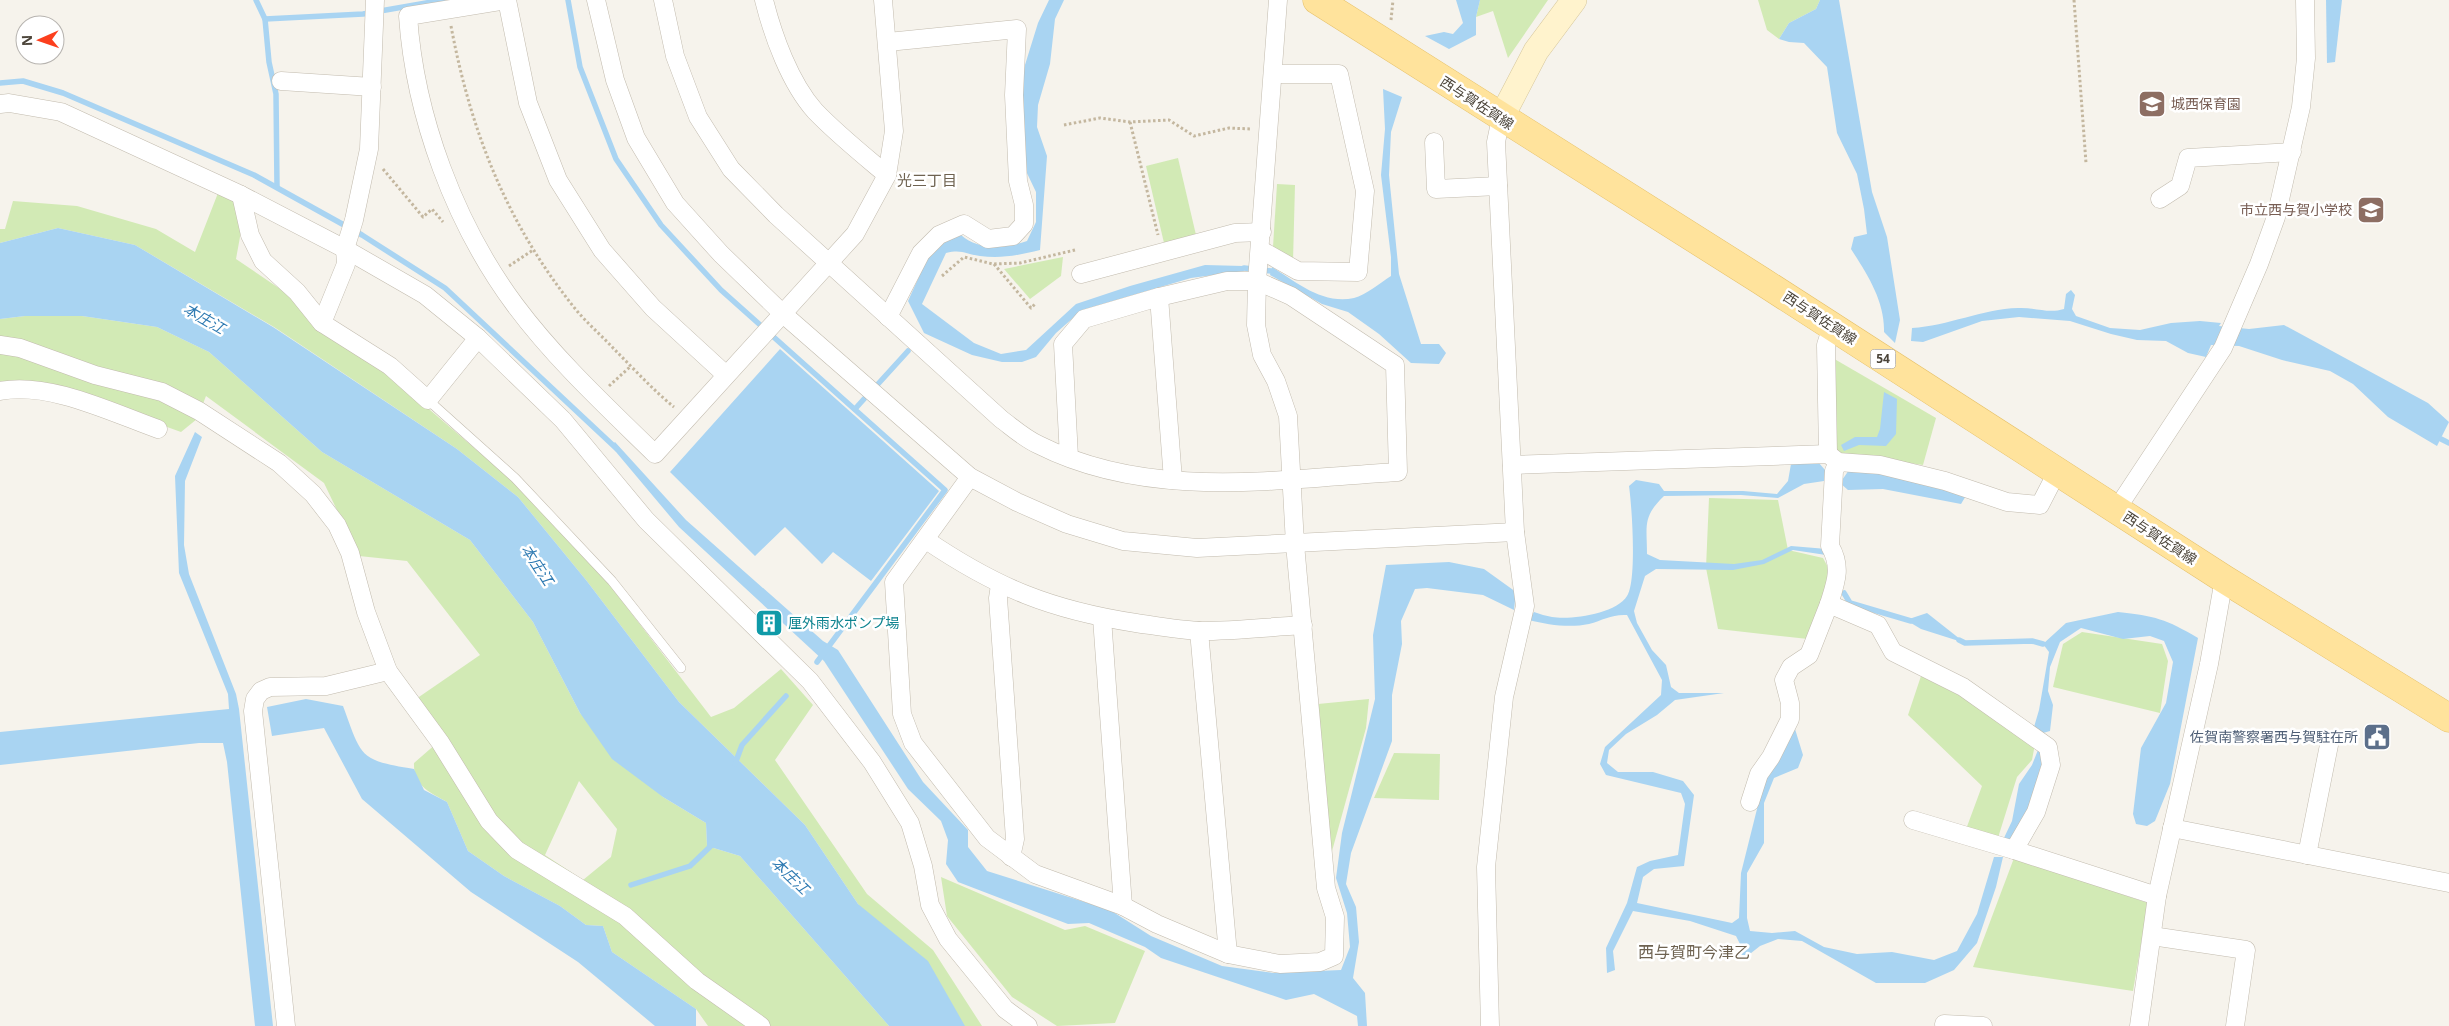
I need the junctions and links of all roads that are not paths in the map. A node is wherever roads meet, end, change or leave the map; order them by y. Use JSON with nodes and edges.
{"nodes":[{"id":1,"x":506,"y":0,"type":"edge"},
{"id":2,"x":596,"y":0,"type":"edge"},
{"id":3,"x":663,"y":0,"type":"edge"},
{"id":4,"x":764,"y":0,"type":"edge"},
{"id":5,"x":883,"y":0,"type":"edge"},
{"id":6,"x":1278,"y":0,"type":"edge"},
{"id":7,"x":1317,"y":0,"type":"edge"},
{"id":8,"x":1574,"y":0,"type":"edge"},
{"id":9,"x":2305,"y":0,"type":"edge"},
{"id":10,"x":375,"y":8,"type":"edge"},
{"id":11,"x":450,"y":11,"type":"edge"},
{"id":12,"x":888,"y":42,"type":"junction"},
{"id":13,"x":1274,"y":74,"type":"junction"},
{"id":14,"x":280,"y":81,"type":"dead end"},
{"id":15,"x":372,"y":87,"type":"junction"},
{"id":16,"x":0,"y":104,"type":"edge"},
{"id":17,"x":1501,"y":118,"type":"junction"},
{"id":18,"x":1434,"y":142,"type":"dead end"},
{"id":19,"x":2292,"y":152,"type":"junction"},
{"id":20,"x":887,"y":175,"type":"junction"},
{"id":21,"x":1498,"y":186,"type":"junction"},
{"id":22,"x":242,"y":196,"type":"junction"},
{"id":23,"x":2160,"y":199,"type":"dead end"},
{"id":24,"x":347,"y":244,"type":"junction"},
{"id":25,"x":1259,"y":260,"type":"junction"},
{"id":26,"x":828,"y":263,"type":"junction"},
{"id":27,"x":1082,"y":274,"type":"dead end"},
{"id":28,"x":1159,"y":297,"type":"junction"},
{"id":29,"x":782,"y":313,"type":"junction"},
{"id":30,"x":888,"y":316,"type":"junction"},
{"id":31,"x":322,"y":323,"type":"junction"},
{"id":32,"x":1832,"y":326,"type":"junction"},
{"id":33,"x":478,"y":338,"type":"junction"},
{"id":34,"x":0,"y":346,"type":"edge"},
{"id":35,"x":726,"y":375,"type":"junction"},
{"id":36,"x":0,"y":391,"type":"edge"},
{"id":37,"x":428,"y":400,"type":"junction"},
{"id":38,"x":158,"y":429,"type":"dead end"},
{"id":39,"x":1069,"y":457,"type":"junction"},
{"id":40,"x":1833,"y":458,"type":"junction"},
{"id":41,"x":1512,"y":465,"type":"junction"},
{"id":42,"x":2057,"y":472,"type":"junction"},
{"id":43,"x":970,"y":478,"type":"junction"},
{"id":44,"x":1293,"y":478,"type":"junction"},
{"id":45,"x":1173,"y":480,"type":"junction"},
{"id":46,"x":2116,"y":510,"type":"junction"},
{"id":47,"x":1515,"y":532,"type":"junction"},
{"id":48,"x":926,"y":540,"type":"junction"},
{"id":49,"x":1295,"y":544,"type":"junction"},
{"id":50,"x":2224,"y":579,"type":"junction"},
{"id":51,"x":1000,"y":585,"type":"junction"},
{"id":52,"x":1830,"y":604,"type":"junction"},
{"id":53,"x":1102,"y":618,"type":"junction"},
{"id":54,"x":1303,"y":625,"type":"junction"},
{"id":55,"x":1199,"y":631,"type":"junction"},
{"id":56,"x":681,"y":668,"type":"dead end"},
{"id":57,"x":388,"y":671,"type":"junction"},
{"id":58,"x":2449,"y":718,"type":"edge"},
{"id":59,"x":2330,"y":740,"type":"dead end"},
{"id":60,"x":1750,"y":802,"type":"dead end"},
{"id":61,"x":1913,"y":820,"type":"dead end"},
{"id":62,"x":2172,"y":828,"type":"junction"},
{"id":63,"x":2014,"y":850,"type":"junction"},
{"id":64,"x":2307,"y":855,"type":"junction"},
{"id":65,"x":1011,"y":857,"type":"junction"},
{"id":66,"x":2449,"y":883,"type":"edge"},
{"id":67,"x":2157,"y":896,"type":"junction"},
{"id":68,"x":1123,"y":906,"type":"junction"},
{"id":69,"x":2152,"y":936,"type":"junction"},
{"id":70,"x":1228,"y":954,"type":"junction"},
{"id":71,"x":1944,"y":1024,"type":"dead end"},
{"id":72,"x":286,"y":1026,"type":"edge"},
{"id":73,"x":761,"y":1026,"type":"edge"},
{"id":74,"x":1028,"y":1026,"type":"edge"},
{"id":75,"x":1490,"y":1026,"type":"edge"},
{"id":76,"x":1982,"y":1026,"type":"edge"},
{"id":77,"x":2139,"y":1026,"type":"edge"},
{"id":78,"x":2235,"y":1026,"type":"edge"}],
"edges":[{"from":1,"to":11,"type":"street"},
{"from":1,"to":35,"type":"street"},
{"from":2,"to":29,"type":"street"},
{"from":3,"to":26,"type":"street"},
{"from":4,"to":20,"type":"street"},
{"from":5,"to":12,"type":"street"},
{"from":6,"to":13,"type":"street"},
{"from":7,"to":17,"type":"main road","name":"西与賀佐賀線","number":"54"},
{"from":8,"to":17,"type":"street"},
{"from":9,"to":19,"type":"street"},
{"from":10,"to":15,"type":"street"},
{"from":11,"to":35,"type":"street"},
{"from":12,"to":20,"type":"street"},
{"from":12,"to":30,"type":"street"},
{"from":13,"to":25,"type":"street"},
{"from":13,"to":25,"type":"street"},
{"from":14,"to":15,"type":"street"},
{"from":15,"to":24,"type":"street"},
{"from":16,"to":22,"type":"street"},
{"from":17,"to":21,"type":"street"},
{"from":17,"to":32,"type":"main road","name":"西与賀佐賀線","number":"54"},
{"from":18,"to":21,"type":"street"},
{"from":19,"to":23,"type":"street"},
{"from":19,"to":46,"type":"street"},
{"from":20,"to":26,"type":"street"},
{"from":21,"to":41,"type":"street"},
{"from":22,"to":24,"type":"street"},
{"from":22,"to":31,"type":"street"},
{"from":24,"to":31,"type":"street"},
{"from":24,"to":33,"type":"street"},
{"from":25,"to":27,"type":"street"},
{"from":25,"to":28,"type":"street"},
{"from":25,"to":44,"type":"street"},
{"from":25,"to":44,"type":"street"},
{"from":26,"to":29,"type":"street"},
{"from":26,"to":30,"type":"street"},
{"from":28,"to":39,"type":"street"},
{"from":28,"to":45,"type":"street"},
{"from":29,"to":35,"type":"street"},
{"from":29,"to":43,"type":"street"},
{"from":30,"to":39,"type":"street"},
{"from":31,"to":37,"type":"street"},
{"from":32,"to":40,"type":"street"},
{"from":32,"to":42,"type":"main road","name":"西与賀佐賀線","number":"54"},
{"from":33,"to":37,"type":"street"},
{"from":33,"to":74,"type":"street"},
{"from":34,"to":57,"type":"street"},
{"from":36,"to":38,"type":"street"},
{"from":37,"to":56,"type":"lane"},
{"from":39,"to":45,"type":"street"},
{"from":40,"to":41,"type":"street"},
{"from":40,"to":42,"type":"street"},
{"from":40,"to":52,"type":"street"},
{"from":41,"to":47,"type":"street"},
{"from":42,"to":46,"type":"main road","name":"西与賀佐賀線","number":"54"},
{"from":43,"to":48,"type":"street"},
{"from":43,"to":49,"type":"street"},
{"from":44,"to":45,"type":"street"},
{"from":44,"to":49,"type":"street"},
{"from":46,"to":50,"type":"main road","name":"西与賀佐賀線","number":"54"},
{"from":47,"to":49,"type":"street"},
{"from":47,"to":75,"type":"street"},
{"from":48,"to":51,"type":"street"},
{"from":48,"to":65,"type":"street"},
{"from":49,"to":54,"type":"street"},
{"from":50,"to":58,"type":"main road","name":"西与賀佐賀線","number":"54"},
{"from":50,"to":62,"type":"street"},
{"from":51,"to":53,"type":"street"},
{"from":51,"to":65,"type":"street"},
{"from":52,"to":60,"type":"street"},
{"from":52,"to":63,"type":"street"},
{"from":53,"to":55,"type":"street"},
{"from":53,"to":68,"type":"street"},
{"from":54,"to":55,"type":"street"},
{"from":54,"to":70,"type":"street"},
{"from":55,"to":70,"type":"street"},
{"from":57,"to":72,"type":"street"},
{"from":57,"to":73,"type":"street"},
{"from":59,"to":64,"type":"street"},
{"from":61,"to":63,"type":"street"},
{"from":62,"to":64,"type":"street"},
{"from":62,"to":67,"type":"street"},
{"from":63,"to":67,"type":"street"},
{"from":64,"to":66,"type":"street"},
{"from":65,"to":68,"type":"street"},
{"from":67,"to":69,"type":"street"},
{"from":68,"to":70,"type":"street"},
{"from":69,"to":77,"type":"street"},
{"from":69,"to":78,"type":"street"},
{"from":71,"to":76,"type":"street"}]}
